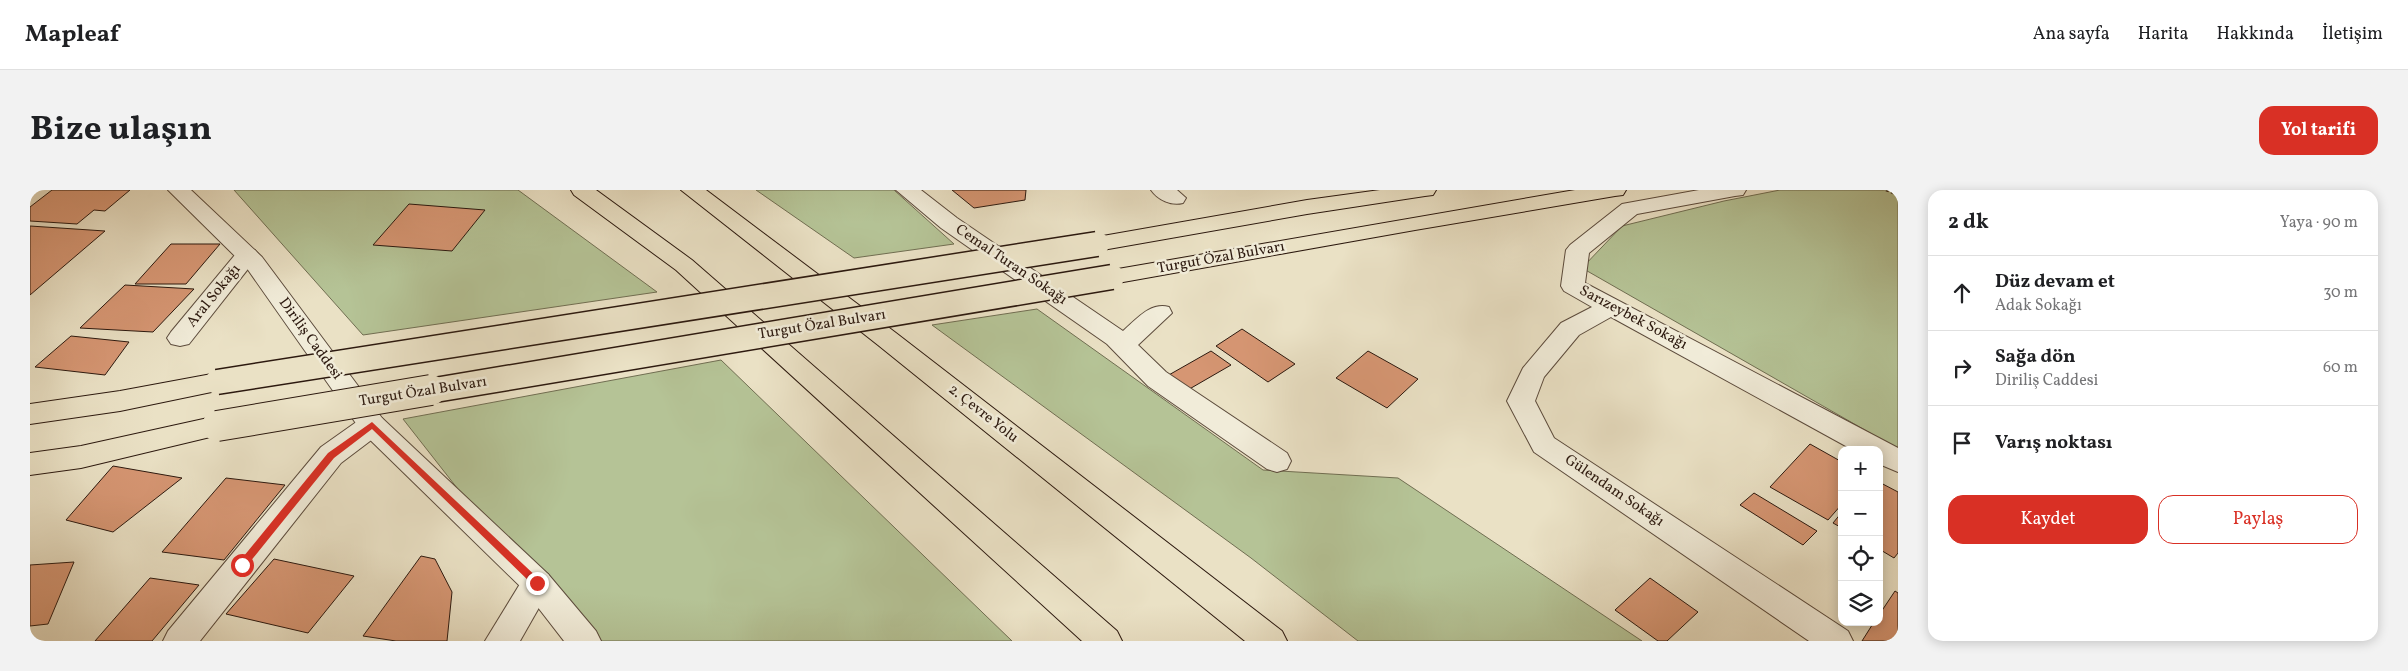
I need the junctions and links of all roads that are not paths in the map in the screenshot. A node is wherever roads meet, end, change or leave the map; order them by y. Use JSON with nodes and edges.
{"nodes":[{"id":1,"x":179,"y":190,"type":"edge"},
{"id":2,"x":582,"y":190,"type":"edge"},
{"id":3,"x":692,"y":190,"type":"edge"},
{"id":4,"x":907,"y":190,"type":"edge"},
{"id":5,"x":1426,"y":190,"type":"edge"},
{"id":6,"x":1615,"y":190,"type":"edge"},
{"id":7,"x":1636,"y":190,"type":"edge"},
{"id":8,"x":1735,"y":190,"type":"edge"},
{"id":9,"x":1663,"y":203,"type":"junction"},
{"id":10,"x":248,"y":255,"type":"junction"},
{"id":11,"x":1611,"y":307,"type":"junction"},
{"id":12,"x":1160,"y":312,"type":"dead end"},
{"id":13,"x":180,"y":338,"type":"dead end"},
{"id":14,"x":1116,"y":338,"type":"junction"},
{"id":15,"x":30,"y":414,"type":"edge"},
{"id":16,"x":372,"y":425,"type":"junction"},
{"id":17,"x":1871,"y":446,"type":"edge"},
{"id":18,"x":1883,"y":453,"type":"edge"},
{"id":19,"x":1277,"y":461,"type":"dead end"},
{"id":20,"x":1898,"y":461,"type":"edge"},
{"id":21,"x":30,"y":464,"type":"edge"},
{"id":22,"x":537,"y":583,"type":"junction"},
{"id":23,"x":180,"y":641,"type":"edge"},
{"id":24,"x":502,"y":641,"type":"edge"},
{"id":25,"x":584,"y":641,"type":"edge"},
{"id":26,"x":1105,"y":641,"type":"edge"},
{"id":27,"x":1270,"y":641,"type":"edge"},
{"id":28,"x":1836,"y":641,"type":"edge"}],
"edges":[{"from":1,"to":10,"type":"street","name":"Diriliş Caddesi"},
{"from":2,"to":26,"type":"main road"},
{"from":3,"to":27,"type":"main road","name":"2. Çevre Yolu"},
{"from":4,"to":14,"type":"street","name":"Cemal Turan Sokağı"},
{"from":5,"to":15,"type":"main road","bridge":true},
{"from":6,"to":21,"type":"main road","name":"Turgut Özal Bulvarı","bridge":true},
{"from":7,"to":9,"type":"street"},
{"from":8,"to":9,"type":"street","name":"Sarızeybek Sokağı"},
{"from":9,"to":11,"type":"street","name":"Sarızeybek Sokağı"},
{"from":10,"to":13,"type":"street","name":"Aral Sokağı"},
{"from":10,"to":16,"type":"street","name":"Diriliş Caddesi"},
{"from":11,"to":17,"type":"street","name":"Sarızeybek Sokağı"},
{"from":11,"to":28,"type":"street","name":"Gülendam Sokağı"},
{"from":12,"to":14,"type":"street"},
{"from":14,"to":19,"type":"street","name":"Cemal Turan Sokağı"},
{"from":16,"to":22,"type":"street","name":"Diriliş Caddesi"},
{"from":16,"to":23,"type":"street"},
{"from":18,"to":20,"type":"street","name":"Sarızeybek Sokağı"},
{"from":22,"to":24,"type":"street"},
{"from":22,"to":25,"type":"street","name":"Diriliş Caddesi"}]}
